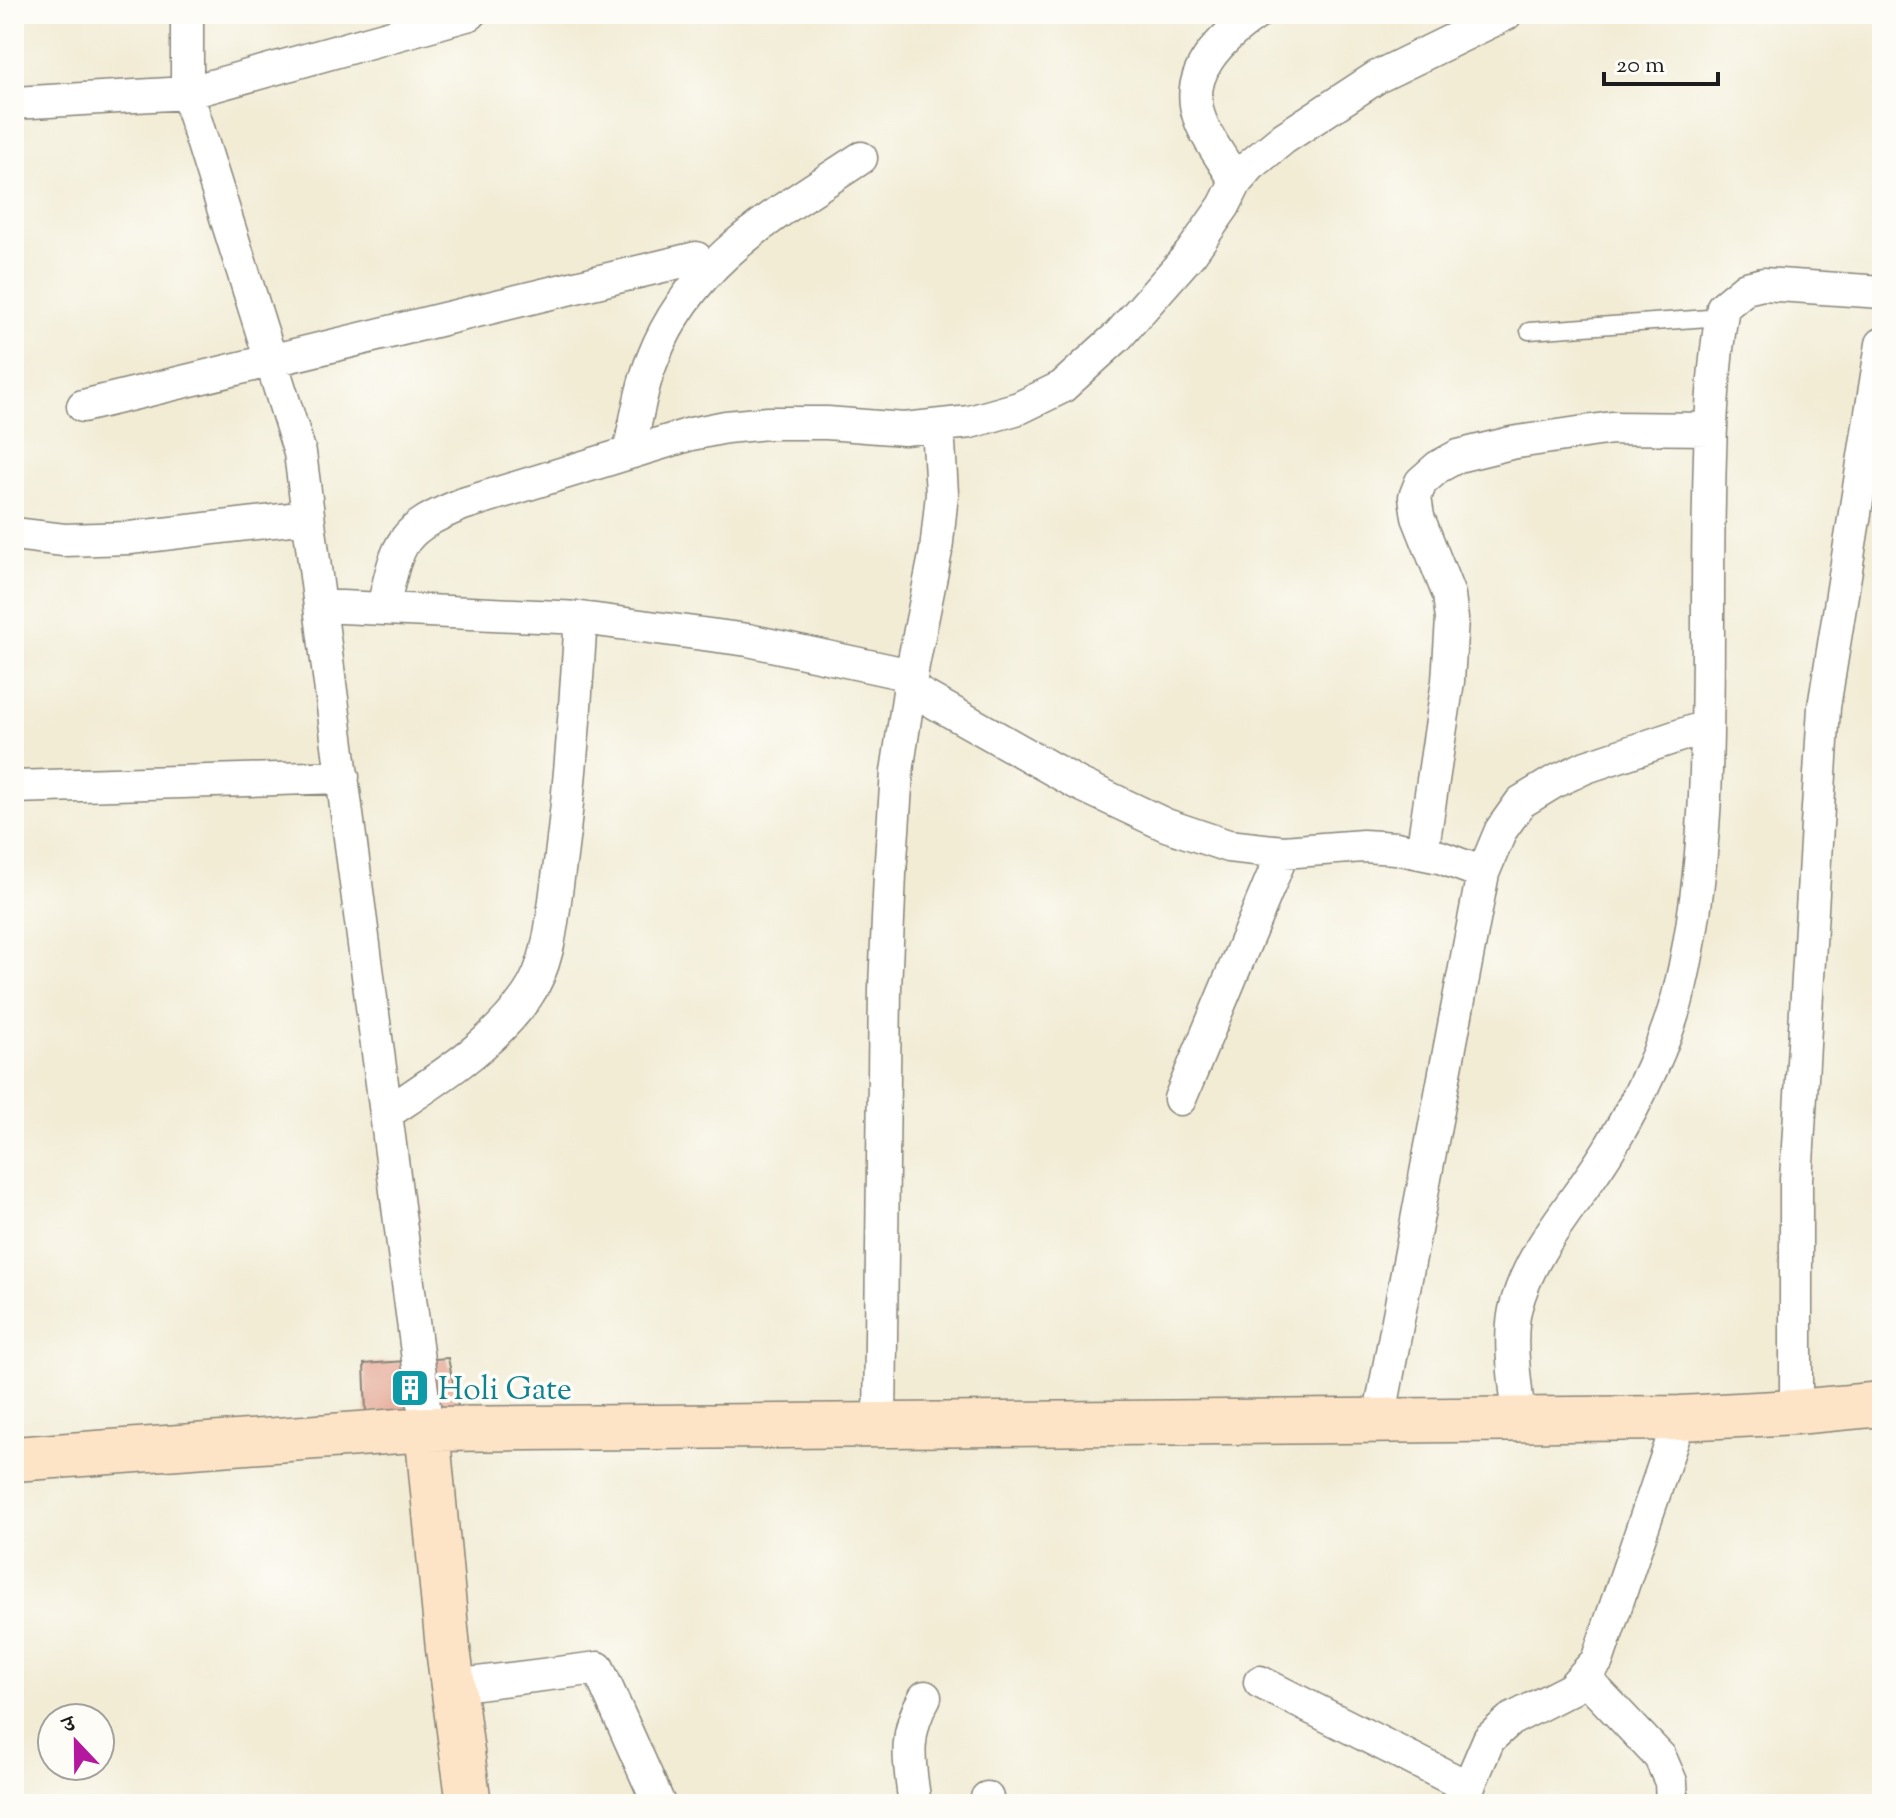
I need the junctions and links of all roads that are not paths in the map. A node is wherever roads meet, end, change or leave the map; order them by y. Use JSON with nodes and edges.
{"nodes":[{"id":1,"x":187,"y":14,"type":"edge"},
{"id":2,"x":470,"y":14,"type":"edge"},
{"id":3,"x":1256,"y":14,"type":"edge"},
{"id":4,"x":1506,"y":14,"type":"edge"},
{"id":5,"x":187,"y":93,"type":"junction"},
{"id":6,"x":14,"y":103,"type":"edge"},
{"id":7,"x":861,"y":158,"type":"dead end"},
{"id":8,"x":1236,"y":182,"type":"junction"},
{"id":9,"x":696,"y":258,"type":"dead end"},
{"id":10,"x":1882,"y":292,"type":"edge"},
{"id":11,"x":1722,"y":317,"type":"junction"},
{"id":12,"x":1529,"y":331,"type":"dead end"},
{"id":13,"x":1882,"y":344,"type":"edge"},
{"id":14,"x":271,"y":363,"type":"junction"},
{"id":15,"x":83,"y":406,"type":"dead end"},
{"id":16,"x":938,"y":426,"type":"junction"},
{"id":17,"x":1711,"y":429,"type":"junction"},
{"id":18,"x":629,"y":453,"type":"junction"},
{"id":19,"x":307,"y":517,"type":"junction"},
{"id":20,"x":14,"y":534,"type":"edge"},
{"id":21,"x":320,"y":606,"type":"junction"},
{"id":22,"x":383,"y":608,"type":"junction"},
{"id":23,"x":581,"y":618,"type":"junction"},
{"id":24,"x":910,"y":681,"type":"junction"},
{"id":25,"x":1705,"y":727,"type":"junction"},
{"id":26,"x":343,"y":777,"type":"junction"},
{"id":27,"x":14,"y":787,"type":"edge"},
{"id":28,"x":1283,"y":852,"type":"junction"},
{"id":29,"x":1422,"y":853,"type":"junction"},
{"id":30,"x":1483,"y":873,"type":"junction"},
{"id":31,"x":1180,"y":1099,"type":"dead end"},
{"id":32,"x":387,"y":1113,"type":"junction"},
{"id":33,"x":1882,"y":1404,"type":"edge"},
{"id":34,"x":1796,"y":1412,"type":"junction"},
{"id":35,"x":1680,"y":1418,"type":"junction"},
{"id":36,"x":1519,"y":1419,"type":"junction"},
{"id":37,"x":1379,"y":1420,"type":"junction"},
{"id":38,"x":880,"y":1425,"type":"junction"},
{"id":39,"x":427,"y":1429,"type":"junction"},
{"id":40,"x":14,"y":1459,"type":"edge"},
{"id":41,"x":1584,"y":1677,"type":"junction"},
{"id":42,"x":1260,"y":1682,"type":"dead end"},
{"id":43,"x":453,"y":1686,"type":"junction"},
{"id":44,"x":925,"y":1697,"type":"dead end"},
{"id":45,"x":1464,"y":1796,"type":"edge"},
{"id":46,"x":469,"y":1804,"type":"edge"},
{"id":47,"x":659,"y":1804,"type":"edge"},
{"id":48,"x":915,"y":1804,"type":"edge"},
{"id":49,"x":1672,"y":1804,"type":"edge"}],
"edges":[{"from":1,"to":5,"type":"street"},
{"from":2,"to":5,"type":"street"},
{"from":3,"to":8,"type":"street"},
{"from":4,"to":8,"type":"street"},
{"from":5,"to":6,"type":"street"},
{"from":5,"to":14,"type":"street"},
{"from":7,"to":18,"type":"street"},
{"from":8,"to":16,"type":"street"},
{"from":9,"to":14,"type":"street"},
{"from":10,"to":11,"type":"street"},
{"from":11,"to":12,"type":"lane"},
{"from":11,"to":17,"type":"street"},
{"from":13,"to":34,"type":"street"},
{"from":14,"to":15,"type":"street"},
{"from":14,"to":19,"type":"street"},
{"from":16,"to":18,"type":"street"},
{"from":16,"to":24,"type":"street"},
{"from":17,"to":25,"type":"street"},
{"from":17,"to":29,"type":"street"},
{"from":18,"to":22,"type":"street"},
{"from":19,"to":20,"type":"street"},
{"from":19,"to":21,"type":"street"},
{"from":21,"to":22,"type":"street"},
{"from":21,"to":26,"type":"street"},
{"from":22,"to":23,"type":"street"},
{"from":23,"to":24,"type":"street"},
{"from":23,"to":32,"type":"street"},
{"from":24,"to":28,"type":"street"},
{"from":24,"to":38,"type":"street"},
{"from":25,"to":30,"type":"street"},
{"from":25,"to":36,"type":"street"},
{"from":26,"to":27,"type":"street"},
{"from":26,"to":32,"type":"street"},
{"from":28,"to":29,"type":"street"},
{"from":28,"to":31,"type":"street"},
{"from":29,"to":30,"type":"street"},
{"from":30,"to":37,"type":"street"},
{"from":32,"to":39,"type":"street"},
{"from":33,"to":34,"type":"street"},
{"from":34,"to":35,"type":"street"},
{"from":35,"to":36,"type":"street"},
{"from":35,"to":41,"type":"street"},
{"from":36,"to":37,"type":"street"},
{"from":37,"to":38,"type":"street"},
{"from":38,"to":39,"type":"street"},
{"from":39,"to":40,"type":"street"},
{"from":39,"to":43,"type":"street"},
{"from":41,"to":45,"type":"street"},
{"from":41,"to":49,"type":"street"},
{"from":42,"to":45,"type":"street"},
{"from":43,"to":46,"type":"street"},
{"from":43,"to":47,"type":"street"},
{"from":44,"to":48,"type":"street"}]}
